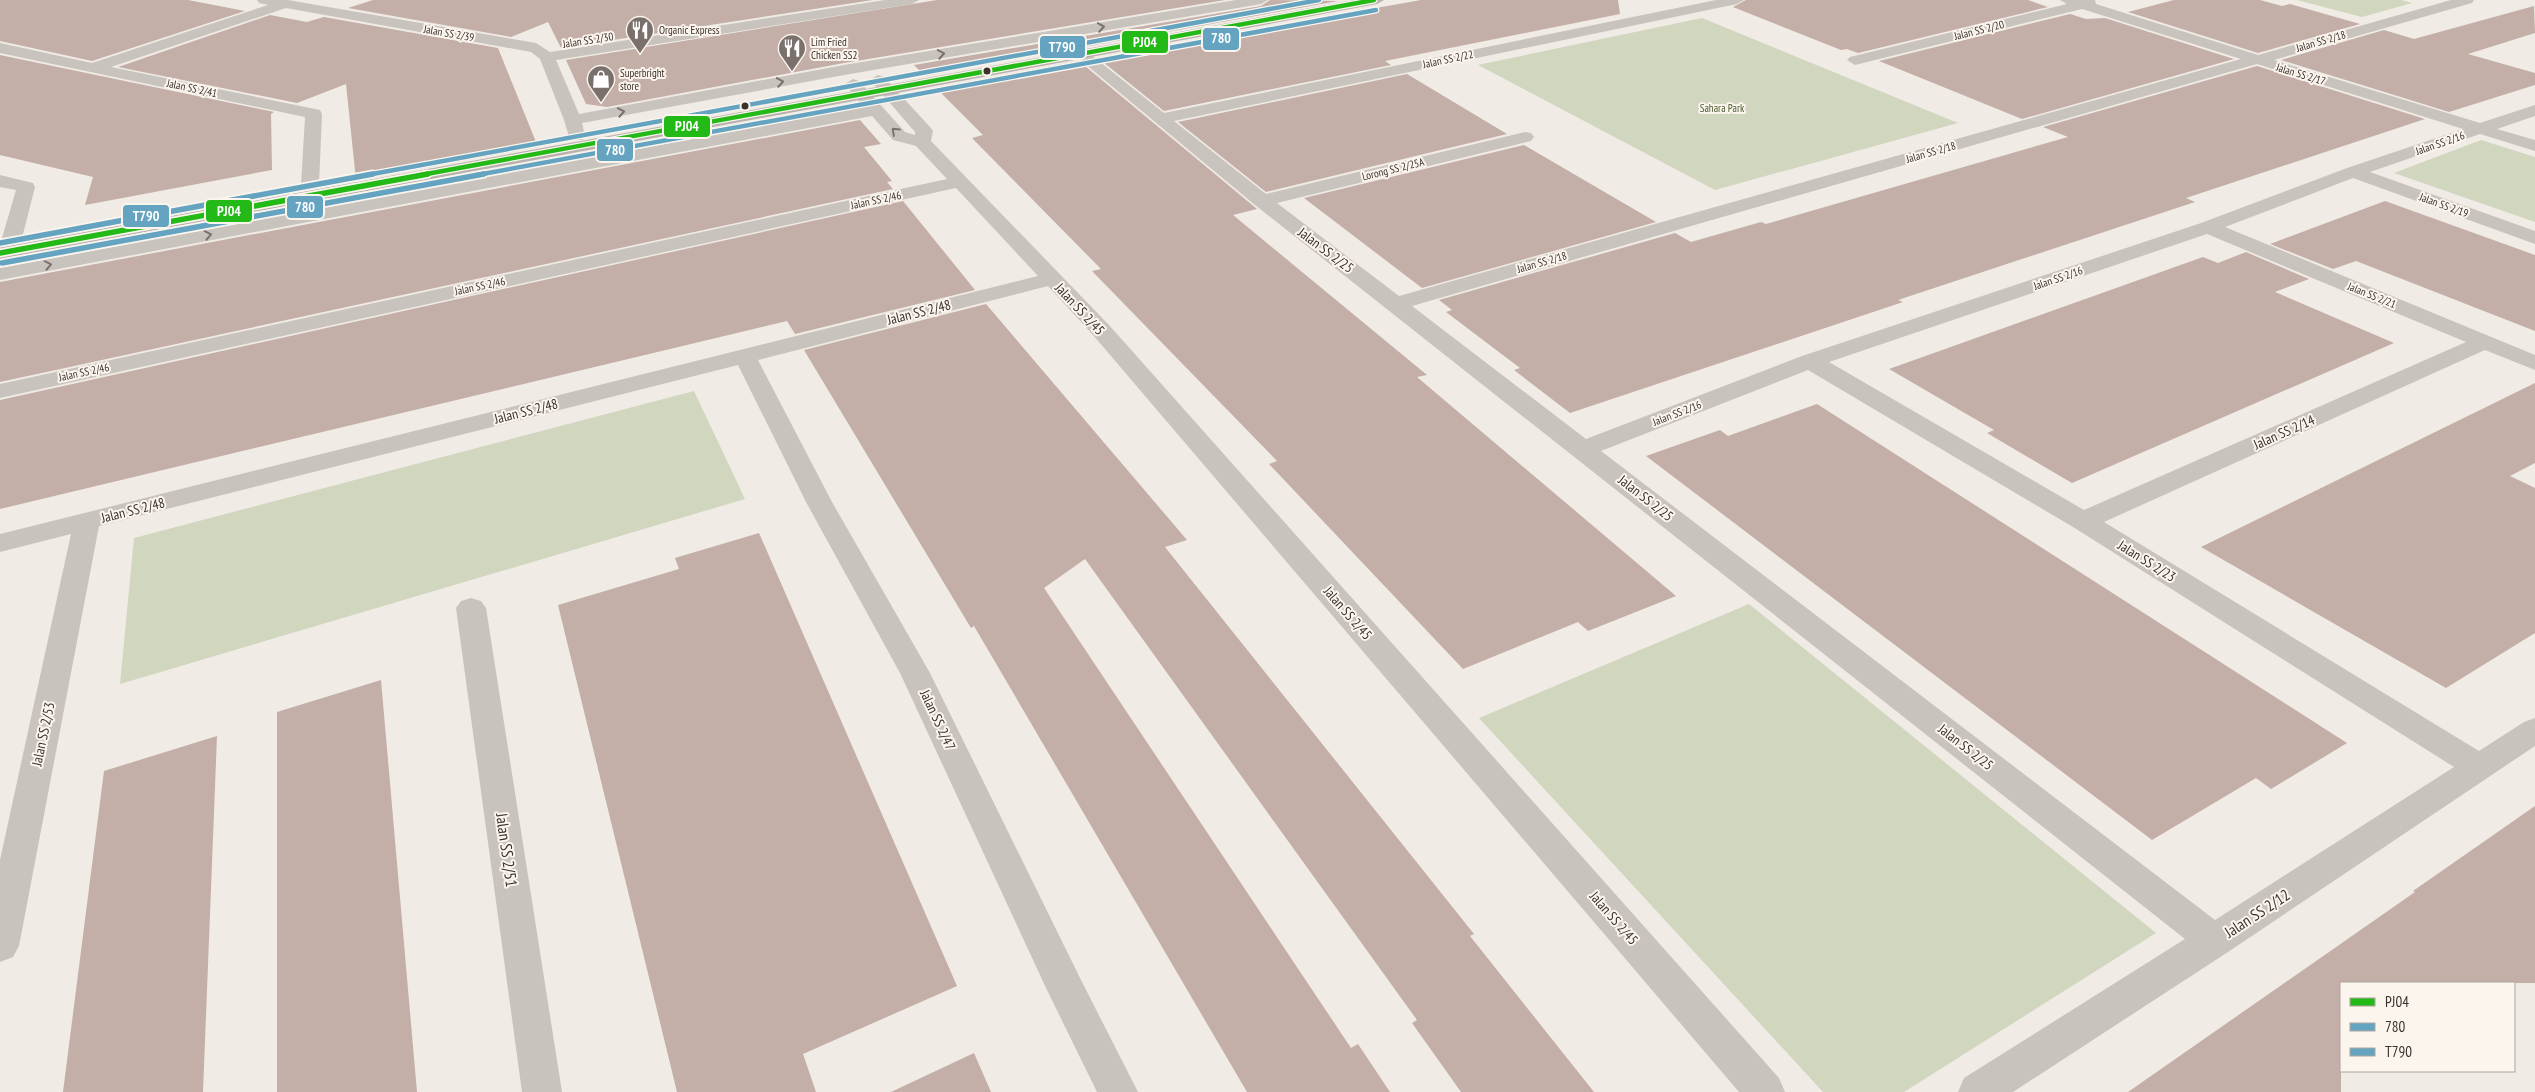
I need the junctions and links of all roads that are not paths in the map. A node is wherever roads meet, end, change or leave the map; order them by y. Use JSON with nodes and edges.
{"nodes":[{"id":1,"x":264,"y":0,"type":"edge"},
{"id":2,"x":319,"y":0,"type":"edge"},
{"id":3,"x":848,"y":0,"type":"edge"},
{"id":4,"x":912,"y":0,"type":"edge"},
{"id":5,"x":1261,"y":0,"type":"edge"},
{"id":6,"x":1326,"y":0,"type":"edge"},
{"id":7,"x":1375,"y":0,"type":"edge"},
{"id":8,"x":1737,"y":0,"type":"edge"},
{"id":9,"x":2103,"y":0,"type":"edge"},
{"id":10,"x":2467,"y":0,"type":"edge"},
{"id":11,"x":1307,"y":2,"type":"edge"},
{"id":12,"x":1349,"y":2,"type":"edge"},
{"id":13,"x":2075,"y":2,"type":"edge"},
{"id":14,"x":292,"y":5,"type":"junction"},
{"id":15,"x":0,"y":48,"type":"edge"},
{"id":16,"x":542,"y":53,"type":"junction"},
{"id":17,"x":1080,"y":53,"type":"junction"},
{"id":18,"x":1855,"y":60,"type":"dead end"},
{"id":19,"x":2255,"y":60,"type":"junction"},
{"id":20,"x":94,"y":68,"type":"junction"},
{"id":21,"x":882,"y":84,"type":"junction"},
{"id":22,"x":857,"y":89,"type":"junction"},
{"id":23,"x":875,"y":110,"type":"junction"},
{"id":24,"x":2535,"y":110,"type":"edge"},
{"id":25,"x":1160,"y":119,"type":"junction"},
{"id":26,"x":574,"y":128,"type":"junction"},
{"id":27,"x":2480,"y":129,"type":"junction"},
{"id":28,"x":1525,"y":137,"type":"dead end"},
{"id":29,"x":922,"y":142,"type":"junction"},
{"id":30,"x":2535,"y":146,"type":"edge"},
{"id":31,"x":2354,"y":172,"type":"junction"},
{"id":32,"x":0,"y":181,"type":"edge"},
{"id":33,"x":960,"y":182,"type":"junction"},
{"id":34,"x":310,"y":185,"type":"junction"},
{"id":35,"x":1262,"y":201,"type":"junction"},
{"id":36,"x":2208,"y":227,"type":"junction"},
{"id":37,"x":2535,"y":238,"type":"edge"},
{"id":38,"x":4,"y":244,"type":"edge"},
{"id":39,"x":0,"y":274,"type":"edge"},
{"id":40,"x":1052,"y":278,"type":"junction"},
{"id":41,"x":1396,"y":304,"type":"junction"},
{"id":42,"x":2485,"y":342,"type":"junction"},
{"id":43,"x":745,"y":356,"type":"junction"},
{"id":44,"x":1810,"y":361,"type":"junction"},
{"id":45,"x":2535,"y":363,"type":"edge"},
{"id":46,"x":0,"y":391,"type":"edge"},
{"id":47,"x":1583,"y":449,"type":"junction"},
{"id":48,"x":2083,"y":521,"type":"junction"},
{"id":49,"x":87,"y":522,"type":"junction"},
{"id":50,"x":0,"y":543,"type":"edge"},
{"id":51,"x":471,"y":608,"type":"dead end"},
{"id":52,"x":2535,"y":730,"type":"edge"},
{"id":53,"x":2480,"y":768,"type":"junction"},
{"id":54,"x":2215,"y":941,"type":"junction"},
{"id":55,"x":0,"y":946,"type":"edge"},
{"id":56,"x":542,"y":1092,"type":"edge"},
{"id":57,"x":1118,"y":1092,"type":"edge"},
{"id":58,"x":1765,"y":1092,"type":"edge"},
{"id":59,"x":1978,"y":1092,"type":"edge"}],
"edges":[{"from":1,"to":14,"type":"street","name":"Jalan SS 2/39"},
{"from":2,"to":14,"type":"street"},
{"from":3,"to":16,"type":"street","name":"Jalan SS 2/30"},
{"from":4,"to":16,"type":"street"},
{"from":26,"to":5,"type":"street","one_way":true},
{"from":6,"to":11,"type":"main road"},
{"from":7,"to":12,"type":"main road"},
{"from":8,"to":25,"type":"street","name":"Jalan SS 2/22"},
{"from":9,"to":13,"type":"street","name":"Jalan SS 2/20"},
{"from":10,"to":19,"type":"street","name":"Jalan SS 2/18"},
{"from":11,"to":21,"type":"main road"},
{"from":12,"to":17,"type":"main road"},
{"from":13,"to":18,"type":"street","name":"Jalan SS 2/20"},
{"from":13,"to":19,"type":"street","name":"Jalan SS 2/17"},
{"from":14,"to":16,"type":"street","name":"Jalan SS 2/39"},
{"from":14,"to":20,"type":"street"},
{"from":15,"to":20,"type":"street","name":"Jalan SS 2/41"},
{"from":16,"to":26,"type":"street"},
{"from":17,"to":21,"type":"main road"},
{"from":17,"to":25,"type":"street","name":"Jalan SS 2/25"},
{"from":19,"to":27,"type":"street","name":"Jalan SS 2/17"},
{"from":19,"to":41,"type":"street","name":"Jalan SS 2/18"},
{"from":20,"to":34,"type":"street","name":"Jalan SS 2/41"},
{"from":21,"to":22,"type":"main road"},
{"from":21,"to":29,"type":"street","name":"Jalan SS 2/45"},
{"from":22,"to":23,"type":"street"},
{"from":22,"to":26,"type":"main road"},
{"from":22,"to":38,"type":"main road"},
{"from":29,"to":23,"type":"street","one_way":true},
{"from":39,"to":23,"type":"street","one_way":true},
{"from":24,"to":27,"type":"street","name":"Jalan SS 2/16"},
{"from":25,"to":35,"type":"street","name":"Jalan SS 2/25"},
{"from":26,"to":34,"type":"main road"},
{"from":27,"to":30,"type":"street","name":"Jalan SS 2/17"},
{"from":27,"to":31,"type":"street","name":"Jalan SS 2/16"},
{"from":28,"to":35,"type":"street","name":"Lorong SS 2/25A"},
{"from":29,"to":33,"type":"street","name":"Jalan SS 2/45"},
{"from":31,"to":36,"type":"street","name":"Jalan SS 2/16"},
{"from":31,"to":37,"type":"street","name":"Jalan SS 2/19"},
{"from":32,"to":38,"type":"street"},
{"from":33,"to":40,"type":"street","name":"Jalan SS 2/45"},
{"from":33,"to":46,"type":"street","name":"Jalan SS 2/46"},
{"from":34,"to":38,"type":"main road"},
{"from":35,"to":41,"type":"street","name":"Jalan SS 2/25"},
{"from":36,"to":42,"type":"street","name":"Jalan SS 2/21"},
{"from":36,"to":44,"type":"street","name":"Jalan SS 2/16"},
{"from":40,"to":43,"type":"street","name":"Jalan SS 2/48"},
{"from":40,"to":58,"type":"street","name":"Jalan SS 2/45"},
{"from":41,"to":47,"type":"street","name":"Jalan SS 2/25"},
{"from":42,"to":45,"type":"street","name":"Jalan SS 2/21"},
{"from":42,"to":48,"type":"street","name":"Jalan SS 2/14"},
{"from":43,"to":49,"type":"street","name":"Jalan SS 2/48"},
{"from":43,"to":57,"type":"street","name":"Jalan SS 2/47"},
{"from":44,"to":47,"type":"street","name":"Jalan SS 2/16"},
{"from":44,"to":48,"type":"street","name":"Jalan SS 2/23"},
{"from":47,"to":54,"type":"street","name":"Jalan SS 2/25"},
{"from":48,"to":53,"type":"street","name":"Jalan SS 2/23"},
{"from":49,"to":50,"type":"street","name":"Jalan SS 2/48"},
{"from":49,"to":55,"type":"street","name":"Jalan SS 2/53"},
{"from":51,"to":56,"type":"street","name":"Jalan SS 2/51"},
{"from":52,"to":53,"type":"street","name":"Jalan SS 2/12"},
{"from":53,"to":54,"type":"street","name":"Jalan SS 2/12"},
{"from":54,"to":59,"type":"street","name":"Jalan SS 2/12"}]}
